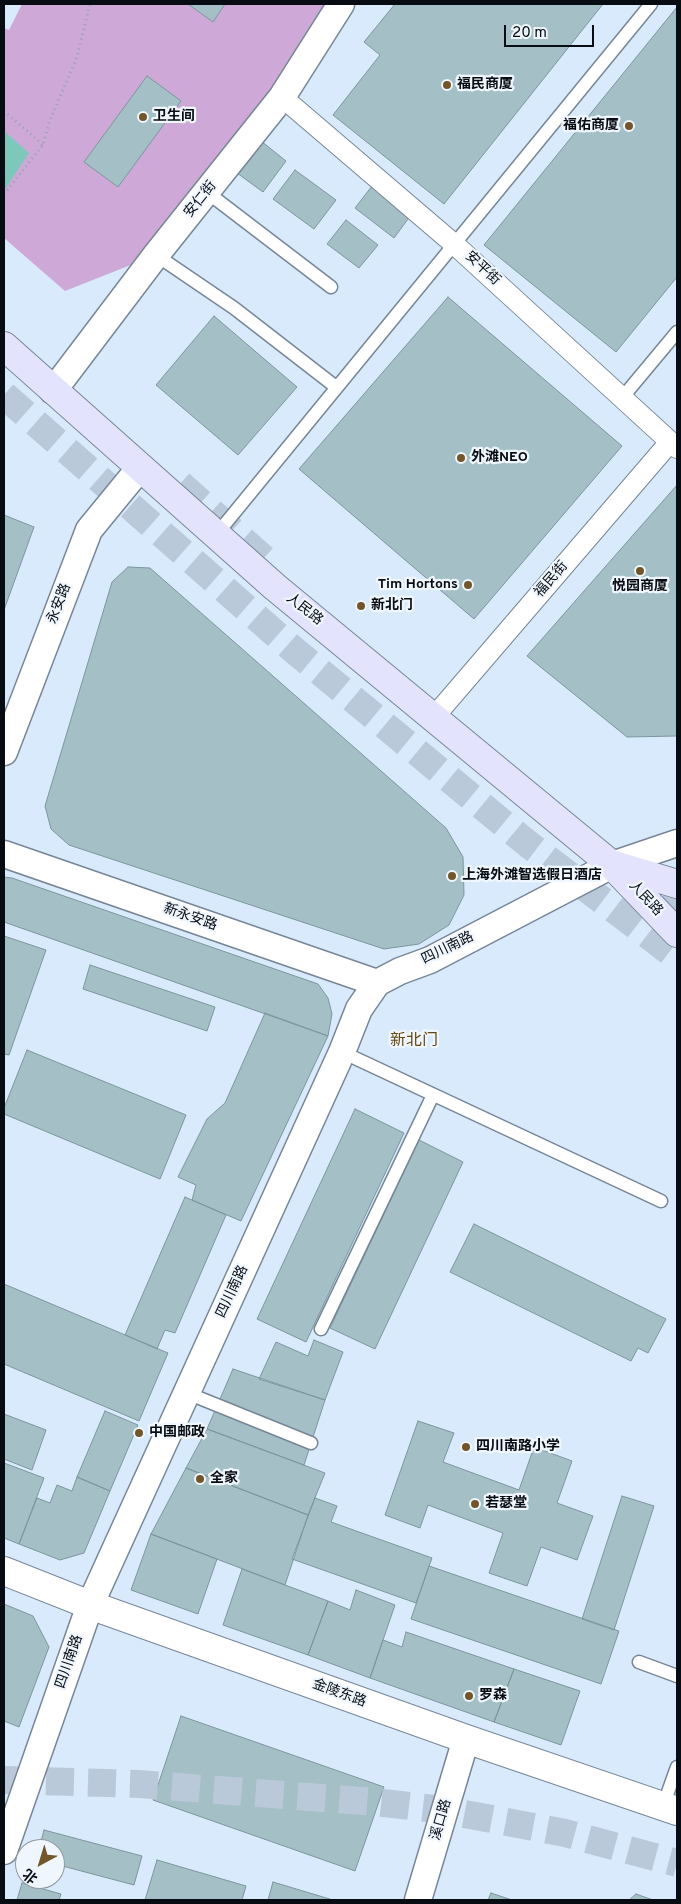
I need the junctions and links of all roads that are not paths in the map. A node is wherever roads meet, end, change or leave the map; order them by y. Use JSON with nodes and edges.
{"nodes":[{"id":1,"x":341,"y":4,"type":"edge"},
{"id":2,"x":651,"y":4,"type":"edge"},
{"id":3,"x":282,"y":97,"type":"junction"},
{"id":4,"x":208,"y":193,"type":"junction"},
{"id":5,"x":454,"y":244,"type":"junction"},
{"id":6,"x":156,"y":255,"type":"junction"},
{"id":7,"x":331,"y":287,"type":"dead end"},
{"id":8,"x":677,"y":332,"type":"edge"},
{"id":9,"x":4,"y":346,"type":"edge"},
{"id":10,"x":336,"y":387,"type":"junction"},
{"id":11,"x":53,"y":391,"type":"junction"},
{"id":12,"x":622,"y":398,"type":"junction"},
{"id":13,"x":674,"y":445,"type":"edge"},
{"id":14,"x":140,"y":469,"type":"junction"},
{"id":15,"x":216,"y":535,"type":"junction"},
{"id":16,"x":434,"y":717,"type":"junction"},
{"id":17,"x":4,"y":752,"type":"edge"},
{"id":18,"x":677,"y":843,"type":"edge"},
{"id":19,"x":4,"y":854,"type":"edge"},
{"id":20,"x":612,"y":865,"type":"junction"},
{"id":21,"x":677,"y":884,"type":"edge"},
{"id":22,"x":677,"y":933,"type":"edge"},
{"id":23,"x":377,"y":983,"type":"junction"},
{"id":24,"x":342,"y":1052,"type":"junction"},
{"id":25,"x":433,"y":1095,"type":"junction"},
{"id":26,"x":661,"y":1201,"type":"dead end"},
{"id":27,"x":321,"y":1329,"type":"dead end"},
{"id":28,"x":187,"y":1393,"type":"junction"},
{"id":29,"x":311,"y":1443,"type":"dead end"},
{"id":30,"x":4,"y":1571,"type":"edge"},
{"id":31,"x":90,"y":1605,"type":"junction"},
{"id":32,"x":640,"y":1662,"type":"dead end"},
{"id":33,"x":677,"y":1676,"type":"edge"},
{"id":34,"x":466,"y":1740,"type":"junction"},
{"id":35,"x":677,"y":1767,"type":"edge"},
{"id":36,"x":670,"y":1809,"type":"edge"},
{"id":37,"x":4,"y":1851,"type":"edge"},
{"id":38,"x":418,"y":1900,"type":"edge"}],
"edges":[{"from":1,"to":3,"type":"street","name":"安仁街"},
{"from":2,"to":5,"type":"lane"},
{"from":3,"to":4,"type":"street","name":"安仁街"},
{"from":3,"to":5,"type":"street","name":"安平街"},
{"from":4,"to":6,"type":"street","name":"安仁街"},
{"from":4,"to":7,"type":"lane"},
{"from":5,"to":10,"type":"lane"},
{"from":5,"to":12,"type":"street","name":"安平街"},
{"from":6,"to":10,"type":"lane"},
{"from":6,"to":11,"type":"street","name":"安仁街"},
{"from":8,"to":12,"type":"lane"},
{"from":9,"to":11,"type":"main road","name":"人民路"},
{"from":10,"to":15,"type":"lane"},
{"from":11,"to":14,"type":"main road","name":"人民路"},
{"from":12,"to":13,"type":"street","name":"安平街"},
{"from":13,"to":16,"type":"street","name":"福民街"},
{"from":14,"to":15,"type":"main road","name":"人民路"},
{"from":14,"to":17,"type":"street","name":"永安路"},
{"from":15,"to":16,"type":"main road","name":"人民路"},
{"from":16,"to":20,"type":"main road","name":"人民路"},
{"from":18,"to":20,"type":"street","name":"四川南路"},
{"from":19,"to":23,"type":"street","name":"新永安路"},
{"from":20,"to":21,"type":"main road","name":"人民路"},
{"from":20,"to":22,"type":"main road","name":"人民路"},
{"from":20,"to":23,"type":"street","name":"四川南路"},
{"from":23,"to":24,"type":"street","name":"四川南路"},
{"from":24,"to":25,"type":"lane"},
{"from":24,"to":28,"type":"street","name":"四川南路"},
{"from":25,"to":26,"type":"lane"},
{"from":25,"to":27,"type":"lane"},
{"from":28,"to":29,"type":"lane"},
{"from":28,"to":31,"type":"street","name":"四川南路"},
{"from":30,"to":31,"type":"street","name":"金陵东路"},
{"from":31,"to":34,"type":"street","name":"金陵东路"},
{"from":31,"to":37,"type":"street","name":"四川南路"},
{"from":32,"to":33,"type":"lane"},
{"from":34,"to":36,"type":"street","name":"金陵东路"},
{"from":34,"to":38,"type":"street","name":"溪口路"},
{"from":35,"to":36,"type":"lane"}]}
